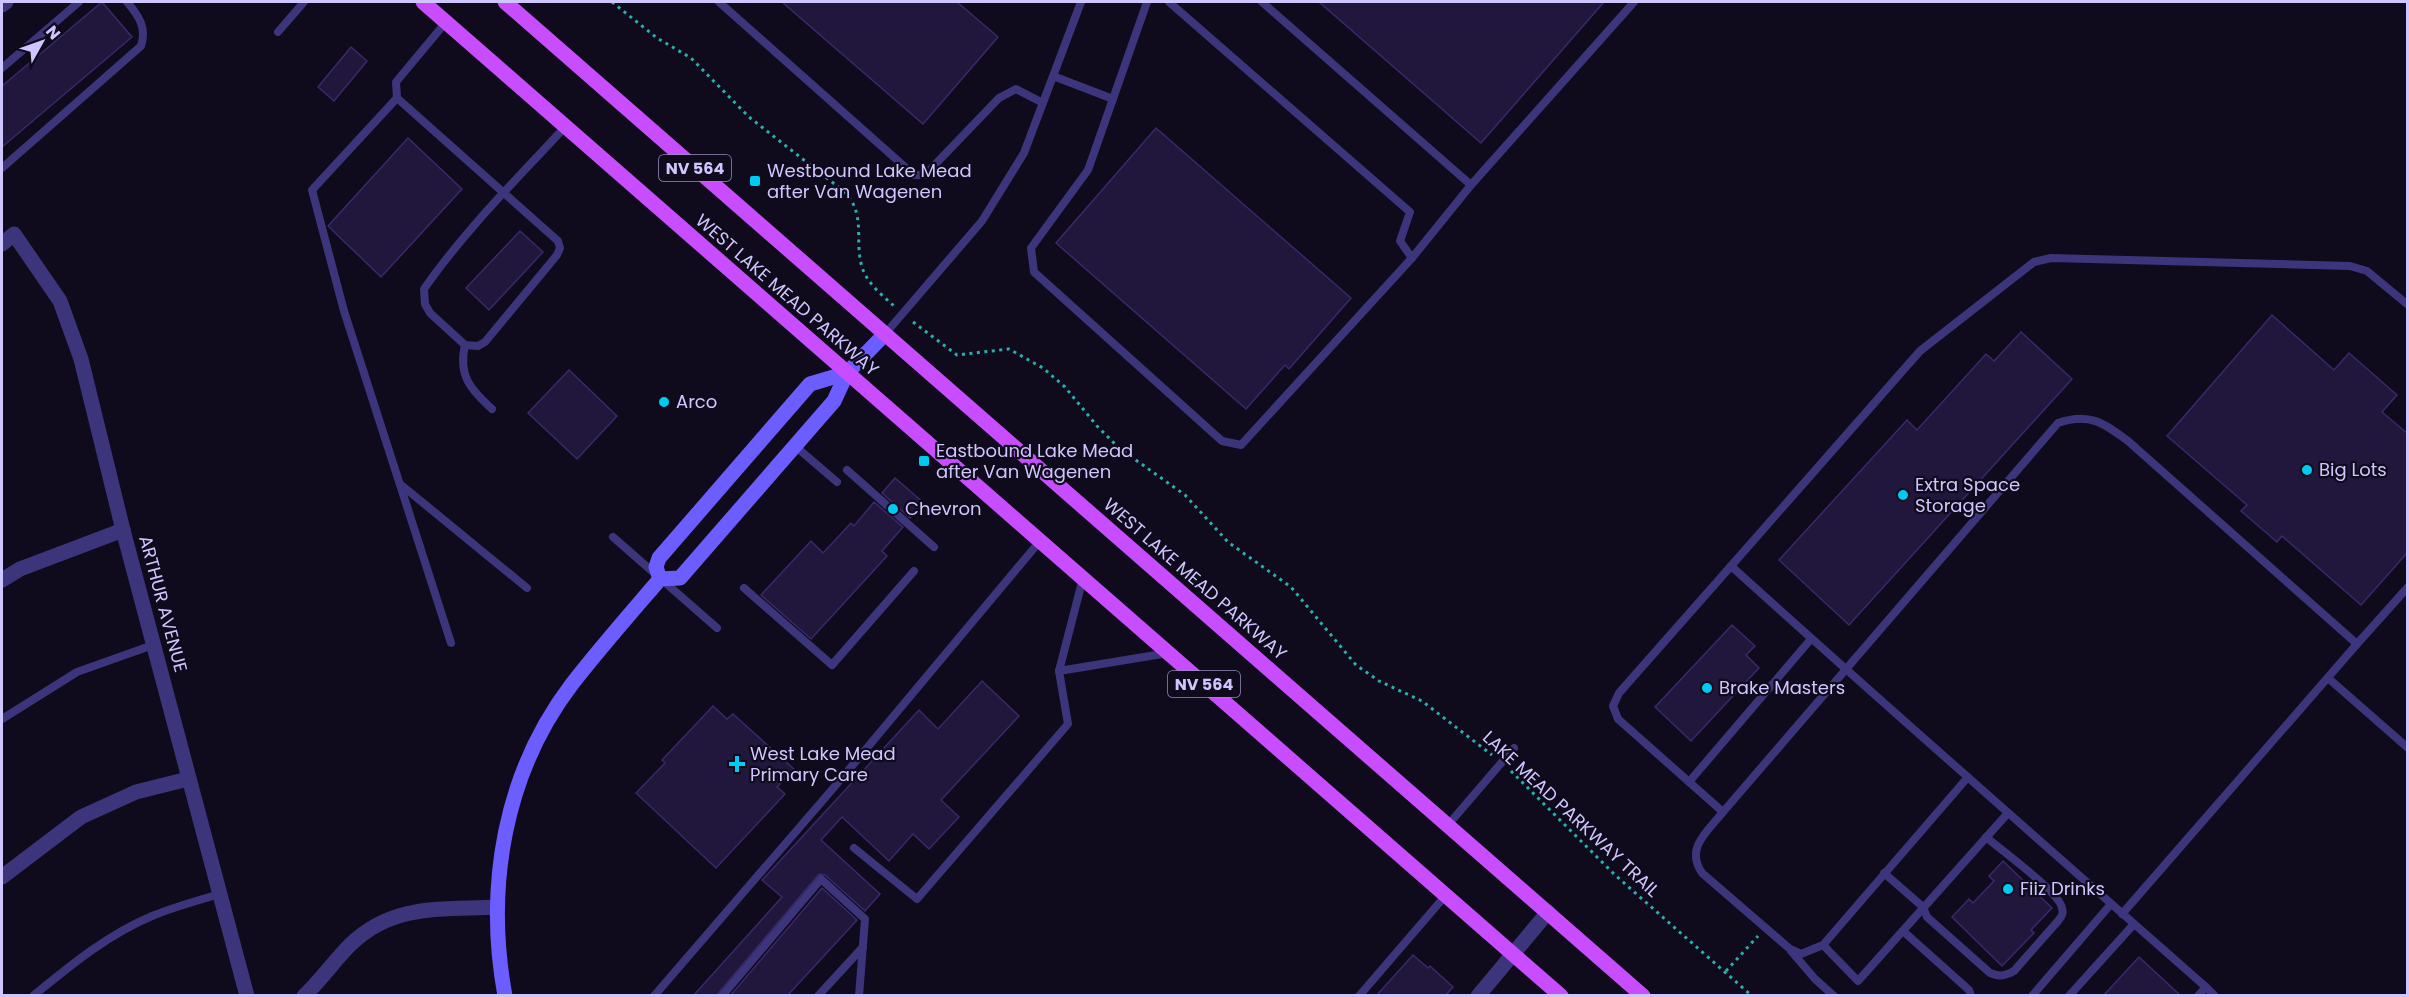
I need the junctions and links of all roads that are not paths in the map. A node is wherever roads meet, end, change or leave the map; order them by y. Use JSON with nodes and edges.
{"nodes":[{"id":1,"x":6,"y":2,"type":"edge"},
{"id":2,"x":80,"y":2,"type":"edge"},
{"id":3,"x":127,"y":2,"type":"edge"},
{"id":4,"x":304,"y":2,"type":"edge"},
{"id":5,"x":423,"y":2,"type":"edge"},
{"id":6,"x":505,"y":2,"type":"edge"},
{"id":7,"x":719,"y":2,"type":"edge"},
{"id":8,"x":1081,"y":2,"type":"edge"},
{"id":9,"x":1147,"y":2,"type":"edge"},
{"id":10,"x":1169,"y":2,"type":"edge"},
{"id":11,"x":1262,"y":2,"type":"edge"},
{"id":12,"x":1634,"y":2,"type":"edge"},
{"id":13,"x":2,"y":5,"type":"edge"},
{"id":14,"x":446,"y":22,"type":"junction"},
{"id":15,"x":278,"y":32,"type":"dead end"},
{"id":16,"x":2,"y":68,"type":"edge"},
{"id":17,"x":1053,"y":76,"type":"junction"},
{"id":18,"x":397,"y":98,"type":"junction"},
{"id":19,"x":1113,"y":99,"type":"junction"},
{"id":20,"x":1042,"y":103,"type":"junction"},
{"id":21,"x":565,"y":127,"type":"junction"},
{"id":22,"x":2,"y":168,"type":"edge"},
{"id":23,"x":1471,"y":185,"type":"junction"},
{"id":24,"x":505,"y":193,"type":"junction"},
{"id":25,"x":2,"y":244,"type":"edge"},
{"id":26,"x":1412,"y":258,"type":"junction"},
{"id":27,"x":2408,"y":305,"type":"edge"},
{"id":28,"x":885,"y":334,"type":"junction"},
{"id":29,"x":465,"y":345,"type":"junction"},
{"id":30,"x":847,"y":373,"type":"junction"},
{"id":31,"x":492,"y":409,"type":"dead end"},
{"id":32,"x":795,"y":446,"type":"junction"},
{"id":33,"x":847,"y":470,"type":"dead end"},
{"id":34,"x":837,"y":482,"type":"dead end"},
{"id":35,"x":399,"y":483,"type":"junction"},
{"id":36,"x":123,"y":530,"type":"junction"},
{"id":37,"x":613,"y":537,"type":"dead end"},
{"id":38,"x":1040,"y":541,"type":"junction"},
{"id":39,"x":934,"y":547,"type":"dead end"},
{"id":40,"x":1731,"y":566,"type":"junction"},
{"id":41,"x":914,"y":571,"type":"dead end"},
{"id":42,"x":1083,"y":578,"type":"junction"},
{"id":43,"x":660,"y":579,"type":"junction"},
{"id":44,"x":2,"y":580,"type":"edge"},
{"id":45,"x":2408,"y":587,"type":"edge"},
{"id":46,"x":527,"y":588,"type":"dead end"},
{"id":47,"x":744,"y":588,"type":"dead end"},
{"id":48,"x":717,"y":628,"type":"dead end"},
{"id":49,"x":1811,"y":639,"type":"junction"},
{"id":50,"x":451,"y":643,"type":"dead end"},
{"id":51,"x":2357,"y":644,"type":"junction"},
{"id":52,"x":153,"y":645,"type":"junction"},
{"id":53,"x":1168,"y":653,"type":"junction"},
{"id":54,"x":1846,"y":669,"type":"junction"},
{"id":55,"x":1059,"y":671,"type":"junction"},
{"id":56,"x":2328,"y":678,"type":"junction"},
{"id":57,"x":2,"y":719,"type":"edge"},
{"id":58,"x":1514,"y":748,"type":"dead end"},
{"id":59,"x":2408,"y":748,"type":"edge"},
{"id":60,"x":1968,"y":777,"type":"junction"},
{"id":61,"x":188,"y":778,"type":"junction"},
{"id":62,"x":1689,"y":782,"type":"junction"},
{"id":63,"x":1723,"y":812,"type":"junction"},
{"id":64,"x":2007,"y":813,"type":"junction"},
{"id":65,"x":1448,"y":825,"type":"junction"},
{"id":66,"x":1986,"y":837,"type":"junction"},
{"id":67,"x":854,"y":848,"type":"dead end"},
{"id":68,"x":1884,"y":873,"type":"junction"},
{"id":69,"x":2,"y":877,"type":"edge"},
{"id":70,"x":219,"y":894,"type":"junction"},
{"id":71,"x":1446,"y":895,"type":"junction"},
{"id":72,"x":2111,"y":904,"type":"junction"},
{"id":73,"x":1923,"y":907,"type":"junction"},
{"id":74,"x":497,"y":908,"type":"junction"},
{"id":75,"x":1548,"y":912,"type":"junction"},
{"id":76,"x":2122,"y":914,"type":"junction"},
{"id":77,"x":2134,"y":924,"type":"junction"},
{"id":78,"x":1903,"y":931,"type":"junction"},
{"id":79,"x":1823,"y":945,"type":"junction"},
{"id":80,"x":863,"y":947,"type":"junction"},
{"id":81,"x":1790,"y":950,"type":"junction"},
{"id":82,"x":1513,"y":953,"type":"junction"},
{"id":83,"x":2205,"y":987,"type":"junction"},
{"id":84,"x":33,"y":996,"type":"edge"},
{"id":85,"x":247,"y":996,"type":"edge"},
{"id":86,"x":304,"y":996,"type":"edge"},
{"id":87,"x":505,"y":996,"type":"edge"},
{"id":88,"x":654,"y":996,"type":"edge"},
{"id":89,"x":722,"y":996,"type":"edge"},
{"id":90,"x":818,"y":996,"type":"edge"},
{"id":91,"x":860,"y":996,"type":"edge"},
{"id":92,"x":1359,"y":996,"type":"edge"},
{"id":93,"x":1478,"y":996,"type":"edge"},
{"id":94,"x":1561,"y":996,"type":"edge"},
{"id":95,"x":1643,"y":996,"type":"edge"},
{"id":96,"x":1834,"y":996,"type":"edge"},
{"id":97,"x":1971,"y":996,"type":"edge"},
{"id":98,"x":2032,"y":996,"type":"edge"},
{"id":99,"x":2070,"y":996,"type":"edge"},
{"id":100,"x":2198,"y":996,"type":"edge"},
{"id":101,"x":2215,"y":996,"type":"edge"}],
"edges":[{"from":1,"to":13,"type":"street"},
{"from":2,"to":16,"type":"lane"},
{"from":3,"to":22,"type":"lane"},
{"from":4,"to":15,"type":"lane"},
{"from":5,"to":14,"type":"main road","name":"WEST LAKE MEAD PARKWAY","number":"NV 564"},
{"from":6,"to":28,"type":"main road","name":"WEST LAKE MEAD PARKWAY","number":"NV 564"},
{"from":7,"to":20,"type":"lane"},
{"from":8,"to":17,"type":"lane"},
{"from":9,"to":19,"type":"lane"},
{"from":10,"to":26,"type":"lane"},
{"from":11,"to":23,"type":"lane"},
{"from":12,"to":23,"type":"lane"},
{"from":14,"to":18,"type":"lane"},
{"from":14,"to":21,"type":"main road","name":"WEST LAKE MEAD PARKWAY","number":"NV 564"},
{"from":17,"to":19,"type":"lane"},
{"from":17,"to":20,"type":"lane"},
{"from":18,"to":24,"type":"lane"},
{"from":18,"to":35,"type":"lane"},
{"from":19,"to":26,"type":"lane"},
{"from":20,"to":28,"type":"lane"},
{"from":21,"to":24,"type":"lane"},
{"from":21,"to":30,"type":"main road","name":"WEST LAKE MEAD PARKWAY","number":"NV 564"},
{"from":23,"to":26,"type":"lane"},
{"from":24,"to":29,"type":"lane"},
{"from":24,"to":29,"type":"lane"},
{"from":25,"to":36,"type":"street","name":"ARTHUR AVENUE"},
{"from":27,"to":40,"type":"lane"},
{"from":28,"to":30,"type":"main road"},
{"from":28,"to":65,"type":"main road","name":"WEST LAKE MEAD PARKWAY","number":"NV 564"},
{"from":29,"to":31,"type":"lane"},
{"from":30,"to":32,"type":"main road"},
{"from":30,"to":38,"type":"main road","name":"WEST LAKE MEAD PARKWAY","number":"NV 564"},
{"from":30,"to":43,"type":"main road"},
{"from":32,"to":34,"type":"lane"},
{"from":32,"to":43,"type":"main road"},
{"from":33,"to":39,"type":"lane"},
{"from":35,"to":46,"type":"lane"},
{"from":35,"to":50,"type":"lane"},
{"from":36,"to":44,"type":"street"},
{"from":36,"to":52,"type":"street","name":"ARTHUR AVENUE"},
{"from":37,"to":43,"type":"lane"},
{"from":38,"to":42,"type":"main road","name":"WEST LAKE MEAD PARKWAY","number":"NV 564"},
{"from":38,"to":88,"type":"lane"},
{"from":40,"to":49,"type":"lane"},
{"from":40,"to":62,"type":"lane"},
{"from":41,"to":47,"type":"lane"},
{"from":42,"to":53,"type":"main road","name":"WEST LAKE MEAD PARKWAY","number":"NV 564"},
{"from":42,"to":55,"type":"lane"},
{"from":43,"to":48,"type":"lane"},
{"from":43,"to":74,"type":"main road"},
{"from":45,"to":51,"type":"lane"},
{"from":49,"to":54,"type":"lane"},
{"from":49,"to":62,"type":"lane"},
{"from":51,"to":54,"type":"lane"},
{"from":51,"to":56,"type":"lane"},
{"from":52,"to":57,"type":"lane"},
{"from":52,"to":61,"type":"street","name":"ARTHUR AVENUE"},
{"from":53,"to":55,"type":"lane"},
{"from":53,"to":71,"type":"main road","name":"WEST LAKE MEAD PARKWAY","number":"NV 564"},
{"from":54,"to":60,"type":"lane"},
{"from":54,"to":63,"type":"lane"},
{"from":55,"to":67,"type":"lane"},
{"from":56,"to":59,"type":"lane"},
{"from":56,"to":76,"type":"lane"},
{"from":58,"to":65,"type":"lane"},
{"from":60,"to":64,"type":"lane"},
{"from":60,"to":68,"type":"lane"},
{"from":61,"to":69,"type":"street"},
{"from":61,"to":70,"type":"street","name":"ARTHUR AVENUE"},
{"from":62,"to":63,"type":"lane"},
{"from":63,"to":81,"type":"lane"},
{"from":64,"to":66,"type":"lane"},
{"from":64,"to":72,"type":"lane"},
{"from":65,"to":75,"type":"main road","name":"WEST LAKE MEAD PARKWAY","number":"NV 564"},
{"from":66,"to":73,"type":"lane"},
{"from":66,"to":73,"type":"lane"},
{"from":68,"to":73,"type":"lane"},
{"from":68,"to":79,"type":"lane"},
{"from":70,"to":84,"type":"lane"},
{"from":70,"to":85,"type":"street","name":"ARTHUR AVENUE"},
{"from":71,"to":82,"type":"main road","name":"WEST LAKE MEAD PARKWAY","number":"NV 564"},
{"from":71,"to":92,"type":"lane"},
{"from":72,"to":76,"type":"lane"},
{"from":72,"to":98,"type":"lane"},
{"from":73,"to":78,"type":"lane"},
{"from":74,"to":86,"type":"street"},
{"from":74,"to":87,"type":"main road"},
{"from":75,"to":82,"type":"street"},
{"from":75,"to":95,"type":"main road","name":"WEST LAKE MEAD PARKWAY","number":"NV 564"},
{"from":76,"to":77,"type":"lane"},
{"from":77,"to":83,"type":"lane"},
{"from":77,"to":99,"type":"lane"},
{"from":78,"to":79,"type":"lane"},
{"from":78,"to":97,"type":"lane"},
{"from":79,"to":81,"type":"lane"},
{"from":80,"to":89,"type":"lane"},
{"from":80,"to":90,"type":"lane"},
{"from":80,"to":91,"type":"lane"},
{"from":81,"to":96,"type":"lane"},
{"from":82,"to":93,"type":"street"},
{"from":82,"to":94,"type":"main road","name":"WEST LAKE MEAD PARKWAY","number":"NV 564"},
{"from":83,"to":100,"type":"lane"},
{"from":83,"to":101,"type":"lane"}]}
